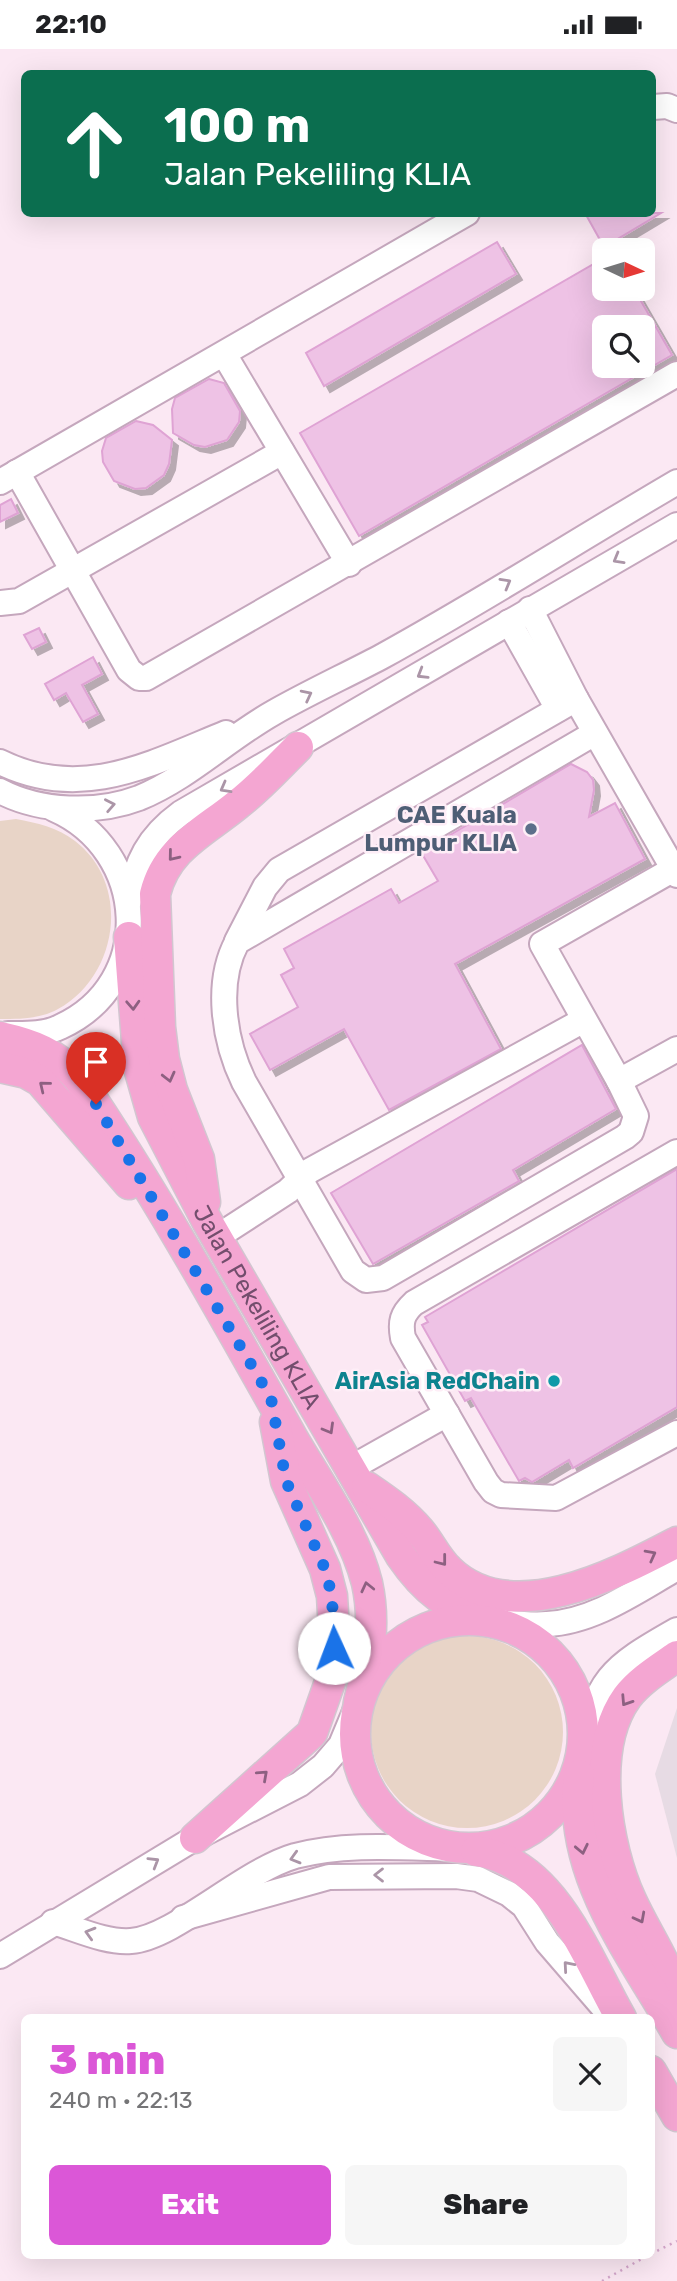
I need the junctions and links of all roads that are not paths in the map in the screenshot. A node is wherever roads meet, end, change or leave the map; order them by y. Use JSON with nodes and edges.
{"nodes":[{"id":1,"x":656,"y":107,"type":"edge"},
{"id":2,"x":677,"y":110,"type":"edge"},
{"id":3,"x":460,"y":217,"type":"edge"},
{"id":4,"x":224,"y":354,"type":"junction"},
{"id":5,"x":677,"y":374,"type":"edge"},
{"id":6,"x":282,"y":452,"type":"junction"},
{"id":7,"x":8,"y":477,"type":"edge"},
{"id":8,"x":677,"y":482,"type":"edge"},
{"id":9,"x":677,"y":525,"type":"edge"},
{"id":10,"x":349,"y":564,"type":"junction"},
{"id":11,"x":72,"y":571,"type":"junction"},
{"id":12,"x":0,"y":603,"type":"edge"},
{"id":13,"x":519,"y":615,"type":"junction"},
{"id":14,"x":567,"y":704,"type":"junction"},
{"id":15,"x":272,"y":713,"type":"junction"},
{"id":16,"x":595,"y":733,"type":"junction"},
{"id":17,"x":298,"y":747,"type":"junction"},
{"id":18,"x":0,"y":762,"type":"edge"},
{"id":19,"x":0,"y":790,"type":"edge"},
{"id":20,"x":0,"y":802,"type":"edge"},
{"id":21,"x":42,"y":804,"type":"junction"},
{"id":22,"x":675,"y":872,"type":"edge"},
{"id":23,"x":129,"y":901,"type":"junction"},
{"id":24,"x":129,"y":937,"type":"junction"},
{"id":25,"x":237,"y":941,"type":"junction"},
{"id":26,"x":584,"y":1020,"type":"junction"},
{"id":27,"x":0,"y":1036,"type":"edge"},
{"id":28,"x":677,"y":1049,"type":"edge"},
{"id":29,"x":0,"y":1067,"type":"edge"},
{"id":30,"x":619,"y":1081,"type":"junction"},
{"id":31,"x":677,"y":1152,"type":"edge"},
{"id":32,"x":301,"y":1179,"type":"junction"},
{"id":33,"x":170,"y":1228,"type":"junction"},
{"id":34,"x":212,"y":1229,"type":"junction"},
{"id":35,"x":271,"y":1398,"type":"junction"},
{"id":36,"x":447,"y":1414,"type":"junction"},
{"id":37,"x":677,"y":1433,"type":"edge"},
{"id":38,"x":355,"y":1474,"type":"junction"},
{"id":39,"x":677,"y":1542,"type":"edge"},
{"id":40,"x":677,"y":1568,"type":"edge"},
{"id":41,"x":487,"y":1620,"type":"junction"},
{"id":42,"x":677,"y":1630,"type":"edge"},
{"id":43,"x":677,"y":1656,"type":"edge"},
{"id":44,"x":359,"y":1702,"type":"junction"},
{"id":45,"x":582,"y":1757,"type":"junction"},
{"id":46,"x":195,"y":1838,"type":"junction"},
{"id":47,"x":460,"y":1849,"type":"junction"},
{"id":48,"x":183,"y":1918,"type":"junction"},
{"id":49,"x":53,"y":1922,"type":"junction"},
{"id":50,"x":0,"y":1956,"type":"edge"},
{"id":51,"x":677,"y":1997,"type":"edge"},
{"id":52,"x":610,"y":2014,"type":"edge"},
{"id":53,"x":619,"y":2014,"type":"edge"},
{"id":54,"x":677,"y":2033,"type":"edge"},
{"id":55,"x":655,"y":2078,"type":"edge"},
{"id":56,"x":677,"y":2116,"type":"edge"}],
"edges":[{"from":1,"to":2,"type":"street"},
{"from":3,"to":4,"type":"street"},
{"from":4,"to":6,"type":"street"},
{"from":4,"to":7,"type":"street"},
{"from":5,"to":10,"type":"street"},
{"from":6,"to":10,"type":"street"},
{"from":6,"to":11,"type":"street"},
{"from":7,"to":11,"type":"street"},
{"from":15,"to":8,"type":"street","one_way":true},
{"from":9,"to":13,"type":"street","one_way":true},
{"from":10,"to":11,"type":"street"},
{"from":11,"to":12,"type":"street"},
{"from":13,"to":14,"type":"street"},
{"from":13,"to":17,"type":"street","one_way":true},
{"from":14,"to":16,"type":"street"},
{"from":14,"to":25,"type":"street"},
{"from":15,"to":18,"type":"street"},
{"from":21,"to":15,"type":"street","one_way":true},
{"from":16,"to":22,"type":"street"},
{"from":16,"to":25,"type":"street"},
{"from":17,"to":23,"type":"street","one_way":true},
{"from":17,"to":34,"type":"main road","one_way":true},
{"from":19,"to":21,"type":"street"},
{"from":20,"to":21,"type":"street","name":"Jalan Pekeliling KLIA"},
{"from":21,"to":23,"type":"street","name":"Jalan Pekeliling KLIA"},
{"from":22,"to":26,"type":"street"},
{"from":23,"to":24,"type":"street","name":"Jalan Pekeliling KLIA"},
{"from":24,"to":27,"type":"street","name":"Jalan Pekeliling KLIA"},
{"from":24,"to":34,"type":"main road","name":"Jalan Pekeliling KLIA","one_way":true},
{"from":25,"to":32,"type":"street"},
{"from":26,"to":30,"type":"street"},
{"from":26,"to":32,"type":"street"},
{"from":27,"to":33,"type":"main road","name":"Jalan Pekeliling KLIA"},
{"from":28,"to":30,"type":"street"},
{"from":33,"to":29,"type":"main road","one_way":true},
{"from":30,"to":32,"type":"street"},
{"from":31,"to":36,"type":"street"},
{"from":32,"to":34,"type":"street"},
{"from":33,"to":35,"type":"main road","name":"Jalan Pekeliling KLIA"},
{"from":34,"to":38,"type":"main road","name":"Jalan Pekeliling KLIA","one_way":true},
{"from":44,"to":35,"type":"main road","name":"Jalan Pekeliling KLIA","one_way":true},
{"from":46,"to":35,"type":"main road","one_way":true},
{"from":36,"to":37,"type":"street"},
{"from":36,"to":38,"type":"street"},
{"from":38,"to":39,"type":"main road","one_way":true},
{"from":38,"to":41,"type":"main road","name":"Jalan Pekeliling KLIA"},
{"from":40,"to":41,"type":"street"},
{"from":41,"to":44,"type":"main road","name":"Jalan Pekeliling KLIA"},
{"from":41,"to":45,"type":"main road","name":"Jalan Pekeliling KLIA"},
{"from":42,"to":45,"type":"street"},
{"from":43,"to":51,"type":"main road","one_way":true},
{"from":44,"to":46,"type":"street"},
{"from":44,"to":47,"type":"main road","name":"Jalan Pekeliling KLIA"},
{"from":45,"to":47,"type":"main road","name":"Jalan Pekeliling KLIA"},
{"from":45,"to":54,"type":"main road","name":"Jalan Pekeliling KLIA","one_way":true},
{"from":49,"to":46,"type":"street","one_way":true},
{"from":47,"to":48,"type":"street","one_way":true},
{"from":47,"to":53,"type":"main road","name":"Jalan Pekeliling KLIA"},
{"from":48,"to":49,"type":"street","one_way":true},
{"from":52,"to":48,"type":"street","one_way":true},
{"from":49,"to":50,"type":"street"},
{"from":55,"to":56,"type":"main road"}]}
